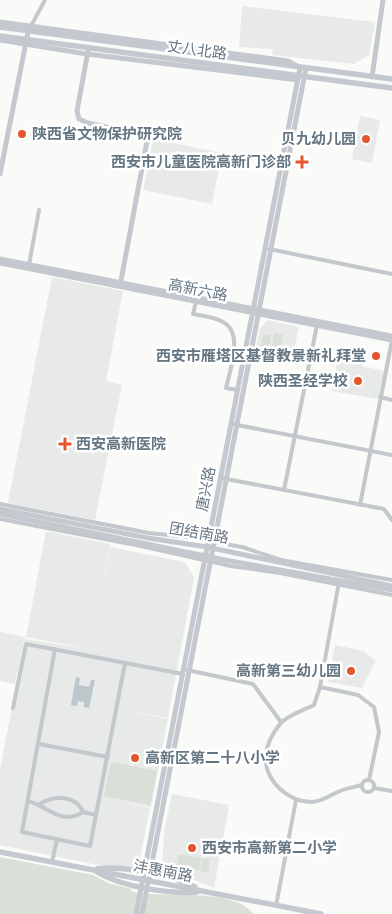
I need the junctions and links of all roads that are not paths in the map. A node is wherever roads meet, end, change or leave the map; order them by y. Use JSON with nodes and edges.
{"nodes":[{"id":1,"x":45,"y":0,"type":"edge"},
{"id":2,"x":383,"y":0,"type":"edge"},
{"id":3,"x":0,"y":22,"type":"edge"},
{"id":4,"x":0,"y":28,"type":"edge"},
{"id":5,"x":29,"y":30,"type":"junction"},
{"id":6,"x":0,"y":36,"type":"edge"},
{"id":7,"x":0,"y":40,"type":"edge"},
{"id":8,"x":26,"y":43,"type":"junction"},
{"id":9,"x":88,"y":51,"type":"junction"},
{"id":10,"x":303,"y":68,"type":"junction"},
{"id":11,"x":372,"y":77,"type":"junction"},
{"id":12,"x":300,"y":78,"type":"junction"},
{"id":13,"x":392,"y":79,"type":"edge"},
{"id":14,"x":392,"y":88,"type":"edge"},
{"id":15,"x":0,"y":174,"type":"edge"},
{"id":16,"x":40,"y":210,"type":"dead end"},
{"id":17,"x":269,"y":249,"type":"junction"},
{"id":18,"x":0,"y":259,"type":"edge"},
{"id":19,"x":0,"y":264,"type":"edge"},
{"id":20,"x":29,"y":265,"type":"junction"},
{"id":21,"x":392,"y":274,"type":"edge"},
{"id":22,"x":120,"y":285,"type":"junction"},
{"id":23,"x":196,"y":302,"type":"junction"},
{"id":24,"x":255,"y":311,"type":"junction"},
{"id":25,"x":317,"y":325,"type":"junction"},
{"id":26,"x":392,"y":336,"type":"edge"},
{"id":27,"x":392,"y":340,"type":"edge"},
{"id":28,"x":238,"y":390,"type":"junction"},
{"id":29,"x":380,"y":397,"type":"junction"},
{"id":30,"x":392,"y":400,"type":"edge"},
{"id":31,"x":234,"y":425,"type":"junction"},
{"id":32,"x":295,"y":436,"type":"junction"},
{"id":33,"x":370,"y":450,"type":"junction"},
{"id":34,"x":392,"y":454,"type":"edge"},
{"id":35,"x":223,"y":478,"type":"junction"},
{"id":36,"x":284,"y":490,"type":"junction"},
{"id":37,"x":0,"y":504,"type":"edge"},
{"id":38,"x":360,"y":505,"type":"junction"},
{"id":39,"x":0,"y":509,"type":"edge"},
{"id":40,"x":0,"y":514,"type":"edge"},
{"id":41,"x":0,"y":519,"type":"edge"},
{"id":42,"x":392,"y":520,"type":"edge"},
{"id":43,"x":210,"y":544,"type":"junction"},
{"id":44,"x":207,"y":559,"type":"junction"},
{"id":45,"x":392,"y":580,"type":"edge"},
{"id":46,"x":339,"y":582,"type":"junction"},
{"id":47,"x":392,"y":586,"type":"edge"},
{"id":48,"x":392,"y":590,"type":"edge"},
{"id":49,"x":392,"y":595,"type":"edge"},
{"id":50,"x":56,"y":649,"type":"junction"},
{"id":51,"x":126,"y":663,"type":"junction"},
{"id":52,"x":185,"y":671,"type":"junction"},
{"id":53,"x":320,"y":687,"type":"junction"},
{"id":54,"x":13,"y":708,"type":"dead end"},
{"id":55,"x":281,"y":722,"type":"junction"},
{"id":56,"x":39,"y":744,"type":"junction"},
{"id":57,"x":108,"y":757,"type":"junction"},
{"id":58,"x":369,"y":780,"type":"junction"},
{"id":59,"x":362,"y":785,"type":"junction"},
{"id":60,"x":374,"y":788,"type":"junction"},
{"id":61,"x":392,"y":791,"type":"edge"},
{"id":62,"x":296,"y":800,"type":"junction"},
{"id":63,"x":28,"y":802,"type":"junction"},
{"id":64,"x":40,"y":804,"type":"junction"},
{"id":65,"x":83,"y":812,"type":"junction"},
{"id":66,"x":96,"y":815,"type":"junction"},
{"id":67,"x":57,"y":839,"type":"junction"},
{"id":68,"x":0,"y":852,"type":"edge"},
{"id":69,"x":52,"y":862,"type":"junction"},
{"id":70,"x":145,"y":880,"type":"junction"},
{"id":71,"x":276,"y":906,"type":"junction"},
{"id":72,"x":136,"y":914,"type":"edge"},
{"id":73,"x":142,"y":914,"type":"edge"},
{"id":74,"x":320,"y":914,"type":"edge"}],
"edges":[{"from":1,"to":5,"type":"street"},
{"from":2,"to":11,"type":"street"},
{"from":3,"to":5,"type":"street"},
{"from":4,"to":5,"type":"main road","name":"丈八北路"},
{"from":5,"to":8,"type":"street"},
{"from":5,"to":10,"type":"main road","name":"丈八北路"},
{"from":6,"to":8,"type":"main road","name":"丈八北路"},
{"from":7,"to":8,"type":"street"},
{"from":8,"to":9,"type":"main road","name":"丈八北路"},
{"from":8,"to":15,"type":"street"},
{"from":9,"to":12,"type":"main road","name":"丈八北路"},
{"from":9,"to":22,"type":"street"},
{"from":10,"to":11,"type":"main road","name":"丈八北路"},
{"from":10,"to":12,"type":"street","name":"唐兴路"},
{"from":11,"to":13,"type":"main road","name":"丈八北路"},
{"from":12,"to":14,"type":"main road","name":"丈八北路"},
{"from":12,"to":17,"type":"street","name":"唐兴路"},
{"from":12,"to":24,"type":"street","name":"唐兴路"},
{"from":16,"to":20,"type":"street"},
{"from":17,"to":21,"type":"street"},
{"from":17,"to":24,"type":"street","name":"唐兴路"},
{"from":18,"to":20,"type":"street","name":"高新六路"},
{"from":19,"to":22,"type":"street","name":"高新六路"},
{"from":20,"to":22,"type":"street","name":"高新六路"},
{"from":22,"to":23,"type":"street","name":"高新六路"},
{"from":22,"to":24,"type":"street","name":"高新六路"},
{"from":23,"to":24,"type":"street","name":"高新六路"},
{"from":23,"to":28,"type":"street"},
{"from":24,"to":25,"type":"street","name":"高新六路"},
{"from":24,"to":26,"type":"street","name":"高新六路"},
{"from":24,"to":28,"type":"street","name":"唐兴路"},
{"from":24,"to":31,"type":"street","name":"唐兴路"},
{"from":25,"to":27,"type":"street","name":"高新六路"},
{"from":25,"to":32,"type":"street"},
{"from":27,"to":29,"type":"street"},
{"from":28,"to":31,"type":"street","name":"唐兴路"},
{"from":29,"to":30,"type":"street"},
{"from":29,"to":33,"type":"street"},
{"from":31,"to":32,"type":"street"},
{"from":31,"to":35,"type":"street","name":"唐兴路"},
{"from":32,"to":33,"type":"street"},
{"from":32,"to":36,"type":"street"},
{"from":33,"to":34,"type":"street"},
{"from":33,"to":38,"type":"street"},
{"from":35,"to":36,"type":"street"},
{"from":35,"to":43,"type":"street","name":"唐兴路"},
{"from":36,"to":38,"type":"street"},
{"from":37,"to":43,"type":"street"},
{"from":38,"to":42,"type":"street"},
{"from":39,"to":43,"type":"street","name":"团结南路"},
{"from":40,"to":44,"type":"street","name":"团结南路"},
{"from":41,"to":44,"type":"street"},
{"from":43,"to":44,"type":"street","name":"唐兴路"},
{"from":43,"to":45,"type":"street"},
{"from":43,"to":47,"type":"street","name":"团结南路"},
{"from":44,"to":46,"type":"street","name":"团结南路"},
{"from":44,"to":52,"type":"street","name":"唐兴路"},
{"from":46,"to":48,"type":"street","name":"团结南路"},
{"from":46,"to":49,"type":"street"},
{"from":46,"to":53,"type":"street"},
{"from":50,"to":51,"type":"street"},
{"from":50,"to":54,"type":"street"},
{"from":50,"to":56,"type":"street"},
{"from":51,"to":52,"type":"street"},
{"from":51,"to":57,"type":"street"},
{"from":52,"to":55,"type":"street"},
{"from":52,"to":70,"type":"street","name":"唐兴路"},
{"from":53,"to":55,"type":"street"},
{"from":53,"to":58,"type":"street"},
{"from":55,"to":62,"type":"street"},
{"from":56,"to":57,"type":"street"},
{"from":56,"to":63,"type":"street"},
{"from":57,"to":66,"type":"street"},
{"from":58,"to":59,"type":"street"},
{"from":58,"to":60,"type":"street"},
{"from":59,"to":60,"type":"street"},
{"from":59,"to":62,"type":"street"},
{"from":60,"to":61,"type":"street"},
{"from":62,"to":71,"type":"street"},
{"from":63,"to":64,"type":"street"},
{"from":63,"to":67,"type":"street"},
{"from":64,"to":65,"type":"street"},
{"from":64,"to":65,"type":"street"},
{"from":65,"to":66,"type":"street"},
{"from":66,"to":67,"type":"street"},
{"from":67,"to":69,"type":"street"},
{"from":68,"to":69,"type":"main road","name":"沣惠南路"},
{"from":69,"to":70,"type":"main road","name":"沣惠南路"},
{"from":70,"to":71,"type":"main road","name":"沣惠南路"},
{"from":70,"to":72,"type":"street","name":"唐兴路"},
{"from":70,"to":73,"type":"street","name":"唐兴路"},
{"from":71,"to":74,"type":"main road","name":"沣惠南路"}]}
